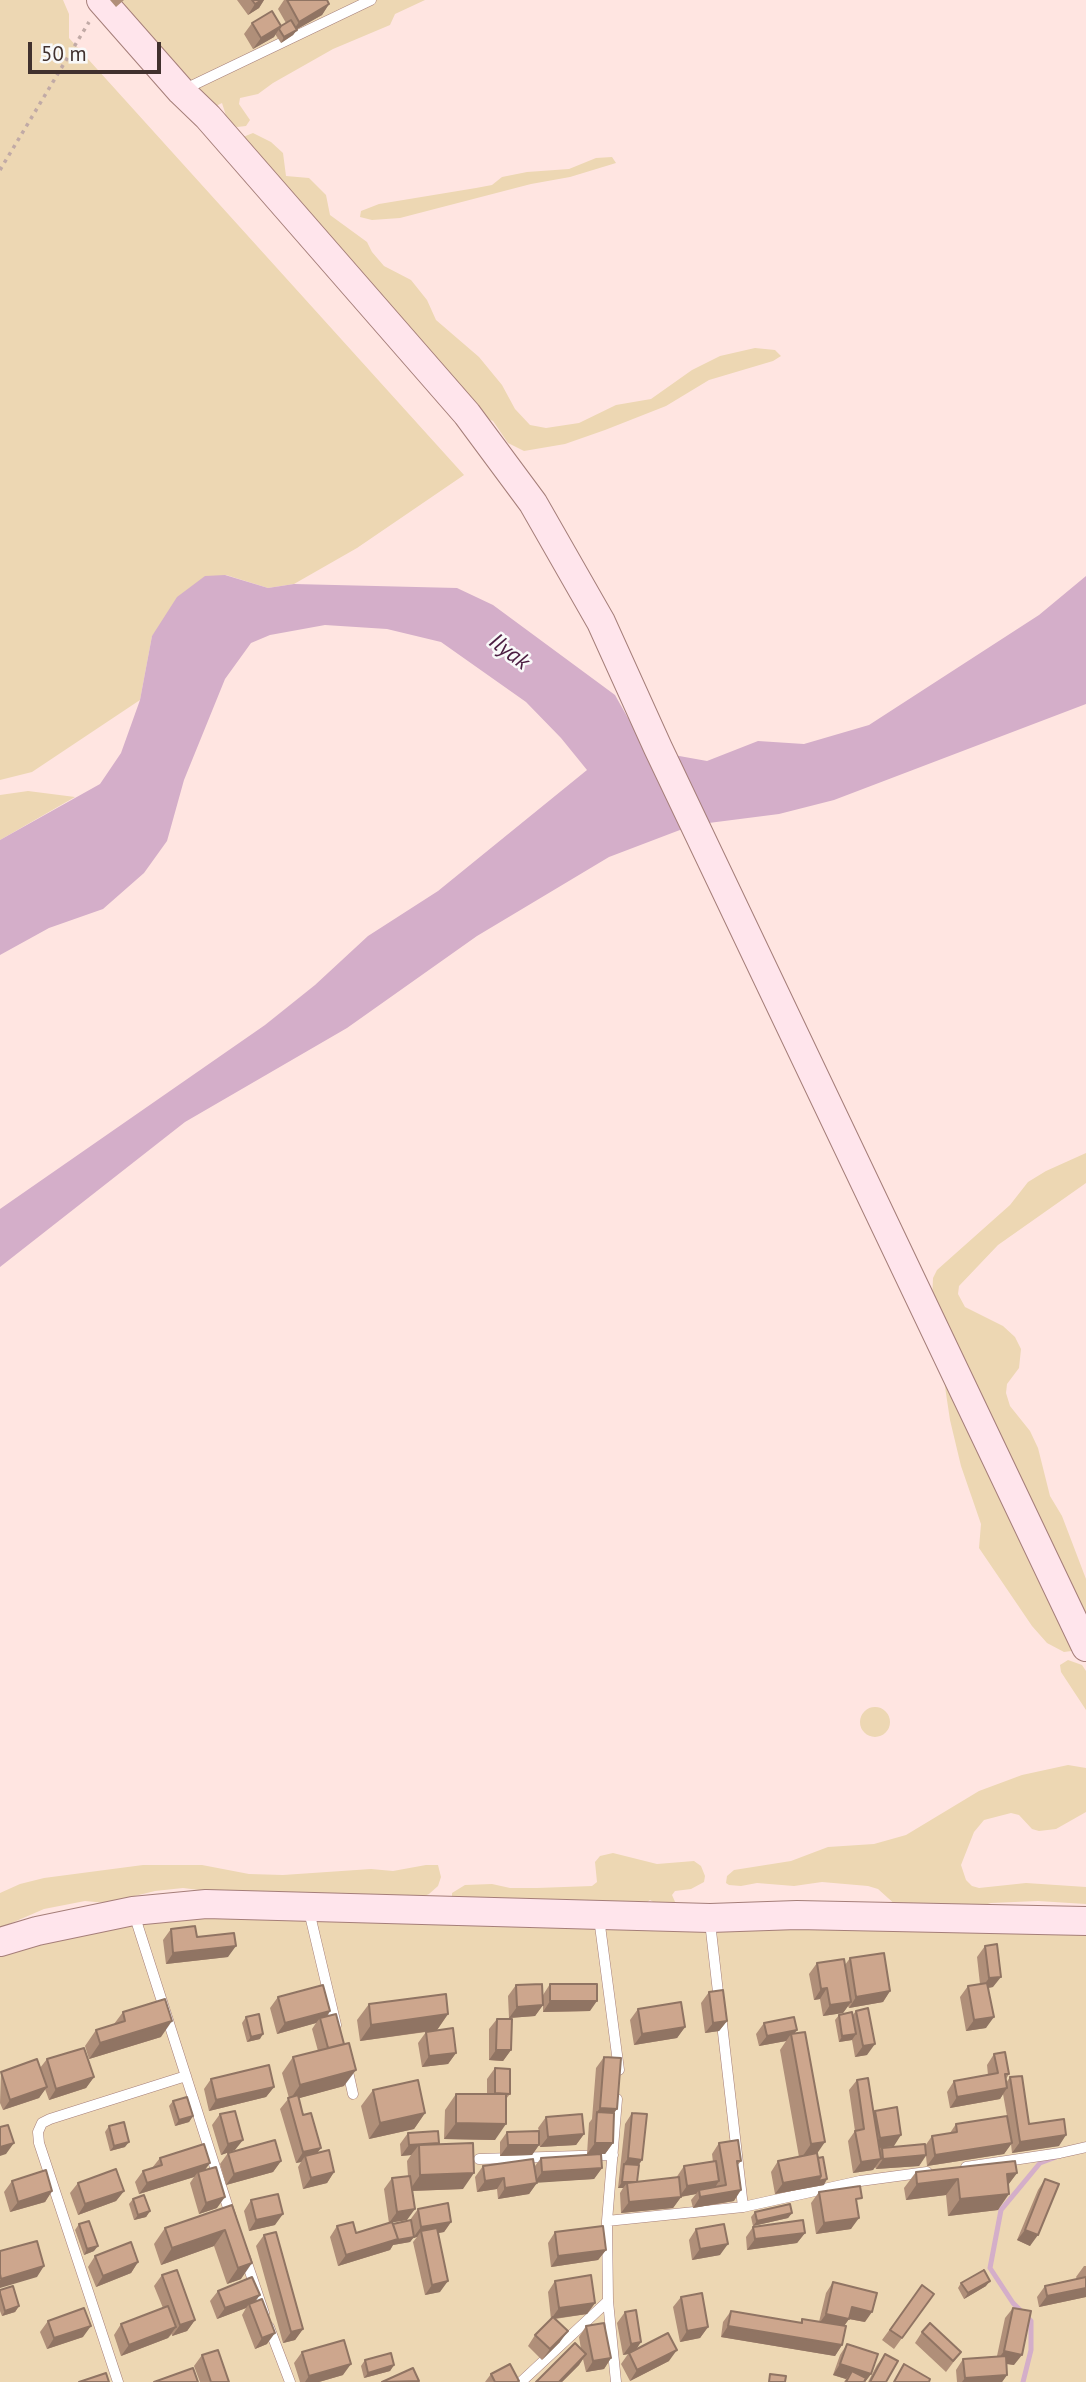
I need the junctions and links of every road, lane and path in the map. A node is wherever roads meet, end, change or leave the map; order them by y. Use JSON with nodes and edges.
{"nodes":[{"id":1,"x":101,"y":0,"type":"edge"},
{"id":2,"x":371,"y":0,"type":"edge"},
{"id":3,"x":181,"y":91,"type":"junction"},
{"id":4,"x":0,"y":170,"type":"edge"},
{"id":5,"x":1086,"y":1647,"type":"edge"},
{"id":6,"x":307,"y":1907,"type":"junction"},
{"id":7,"x":133,"y":1911,"type":"junction"},
{"id":8,"x":599,"y":1914,"type":"junction"},
{"id":9,"x":710,"y":1918,"type":"junction"},
{"id":10,"x":1086,"y":1921,"type":"edge"},
{"id":11,"x":0,"y":1942,"type":"edge"},
{"id":12,"x":340,"y":2040,"type":"edge"},
{"id":13,"x":343,"y":2054,"type":"edge"},
{"id":14,"x":186,"y":2076,"type":"junction"},
{"id":15,"x":353,"y":2094,"type":"dead end"},
{"id":16,"x":1086,"y":2147,"type":"edge"},
{"id":17,"x":613,"y":2155,"type":"junction"},
{"id":18,"x":479,"y":2159,"type":"dead end"},
{"id":19,"x":957,"y":2168,"type":"edge"},
{"id":20,"x":944,"y":2170,"type":"edge"},
{"id":21,"x":743,"y":2207,"type":"junction"},
{"id":22,"x":607,"y":2221,"type":"junction"},
{"id":23,"x":236,"y":2231,"type":"edge"},
{"id":24,"x":240,"y":2244,"type":"edge"},
{"id":25,"x":608,"y":2301,"type":"junction"},
{"id":26,"x":118,"y":2382,"type":"edge"},
{"id":27,"x":290,"y":2382,"type":"edge"},
{"id":28,"x":521,"y":2382,"type":"edge"},
{"id":29,"x":617,"y":2382,"type":"edge"}],
"edges":[{"from":1,"to":3,"type":"street"},
{"from":1,"to":4,"type":"path"},
{"from":2,"to":3,"type":"lane"},
{"from":3,"to":5,"type":"street"},
{"from":6,"to":7,"type":"street"},
{"from":6,"to":8,"type":"street"},
{"from":6,"to":12,"type":"lane"},
{"from":7,"to":11,"type":"street"},
{"from":7,"to":14,"type":"lane"},
{"from":8,"to":9,"type":"street"},
{"from":8,"to":17,"type":"lane"},
{"from":9,"to":10,"type":"street"},
{"from":9,"to":21,"type":"lane"},
{"from":13,"to":15,"type":"lane"},
{"from":14,"to":23,"type":"lane"},
{"from":14,"to":26,"type":"lane"},
{"from":16,"to":19,"type":"lane"},
{"from":17,"to":18,"type":"lane"},
{"from":17,"to":22,"type":"lane"},
{"from":20,"to":21,"type":"lane"},
{"from":21,"to":22,"type":"lane"},
{"from":22,"to":25,"type":"lane"},
{"from":24,"to":27,"type":"lane"},
{"from":25,"to":28,"type":"lane"},
{"from":25,"to":29,"type":"lane"}]}
